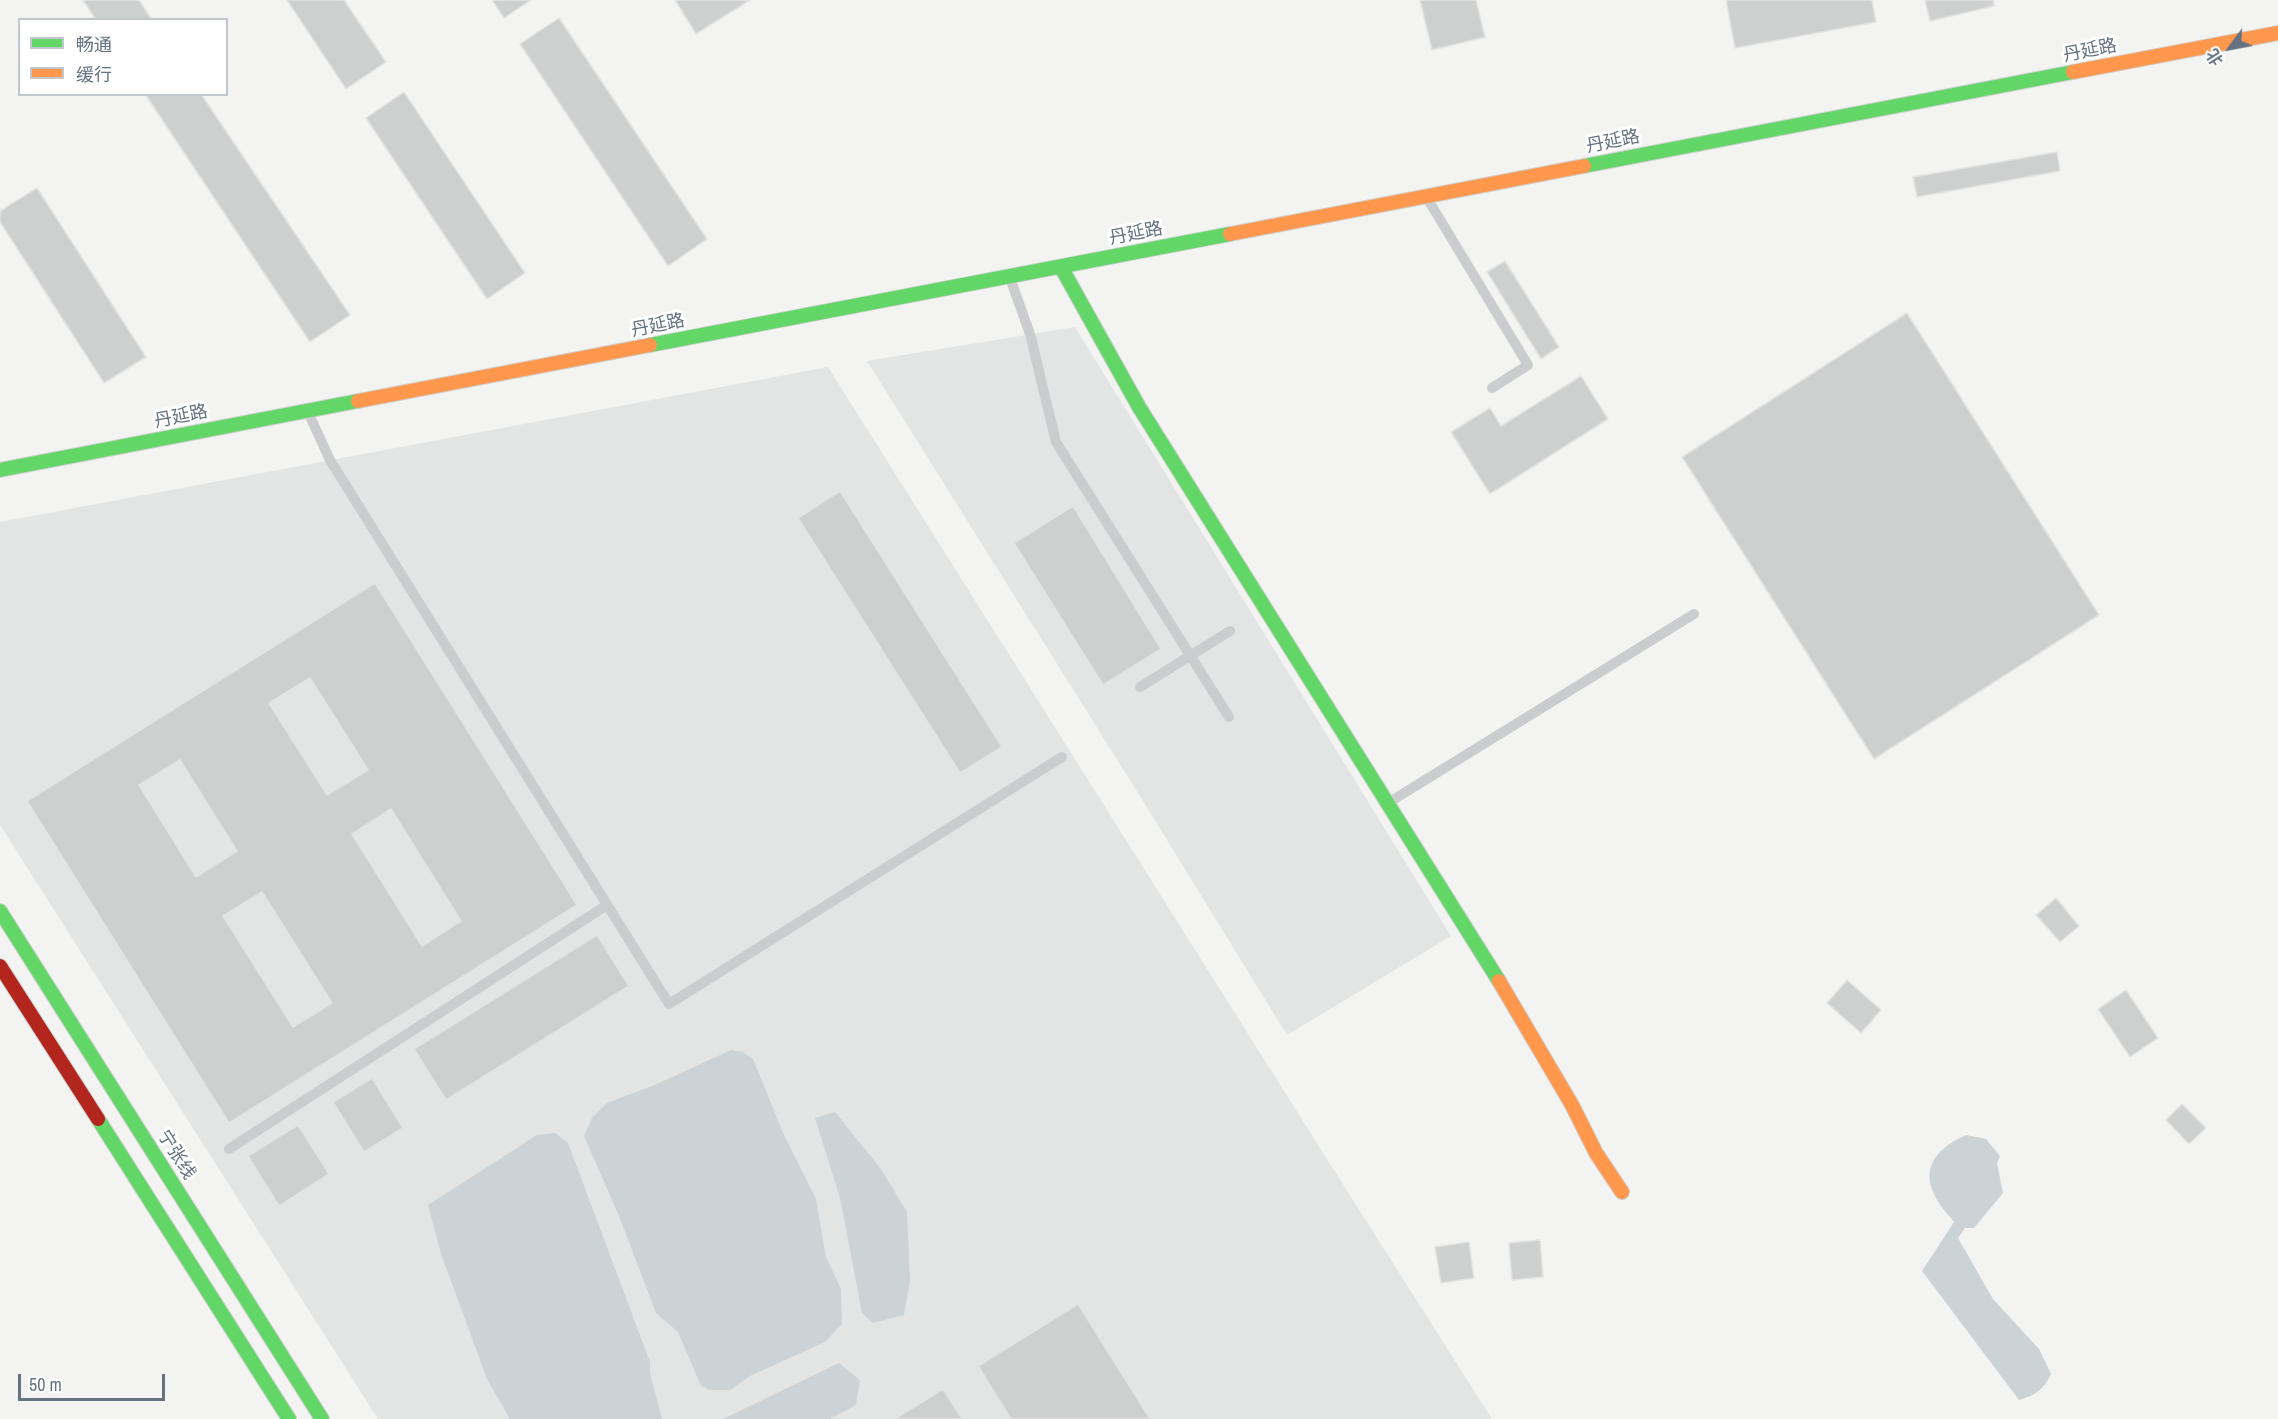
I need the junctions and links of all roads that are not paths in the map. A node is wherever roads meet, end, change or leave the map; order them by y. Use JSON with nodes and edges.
{"nodes":[{"id":1,"x":2278,"y":33,"type":"edge"},
{"id":2,"x":1426,"y":196,"type":"junction"},
{"id":3,"x":1061,"y":267,"type":"junction"},
{"id":4,"x":1009,"y":277,"type":"junction"},
{"id":5,"x":1492,"y":388,"type":"dead end"},
{"id":6,"x":308,"y":411,"type":"junction"},
{"id":7,"x":0,"y":470,"type":"edge"},
{"id":8,"x":1695,"y":614,"type":"dead end"},
{"id":9,"x":1230,"y":631,"type":"dead end"},
{"id":10,"x":1191,"y":656,"type":"junction"},
{"id":11,"x":1140,"y":687,"type":"dead end"},
{"id":12,"x":1229,"y":717,"type":"dead end"},
{"id":13,"x":1062,"y":757,"type":"dead end"},
{"id":14,"x":1388,"y":803,"type":"junction"},
{"id":15,"x":607,"y":905,"type":"junction"},
{"id":16,"x":0,"y":911,"type":"edge"},
{"id":17,"x":0,"y":966,"type":"edge"},
{"id":18,"x":229,"y":1149,"type":"dead end"},
{"id":19,"x":1622,"y":1192,"type":"dead end"},
{"id":20,"x":289,"y":1419,"type":"edge"},
{"id":21,"x":322,"y":1419,"type":"edge"}],
"edges":[{"from":1,"to":2,"type":"main road","name":"丹延路"},
{"from":2,"to":3,"type":"main road","name":"丹延路"},
{"from":2,"to":5,"type":"lane"},
{"from":3,"to":4,"type":"main road","name":"丹延路"},
{"from":3,"to":14,"type":"main road"},
{"from":4,"to":6,"type":"main road","name":"丹延路"},
{"from":4,"to":10,"type":"lane"},
{"from":6,"to":7,"type":"main road","name":"丹延路"},
{"from":6,"to":15,"type":"lane"},
{"from":8,"to":14,"type":"lane"},
{"from":9,"to":10,"type":"lane"},
{"from":10,"to":11,"type":"lane"},
{"from":10,"to":12,"type":"lane"},
{"from":13,"to":15,"type":"lane"},
{"from":14,"to":19,"type":"main road"},
{"from":15,"to":18,"type":"lane"},
{"from":16,"to":21,"type":"main road","name":"宁张线"},
{"from":17,"to":20,"type":"main road"}]}
